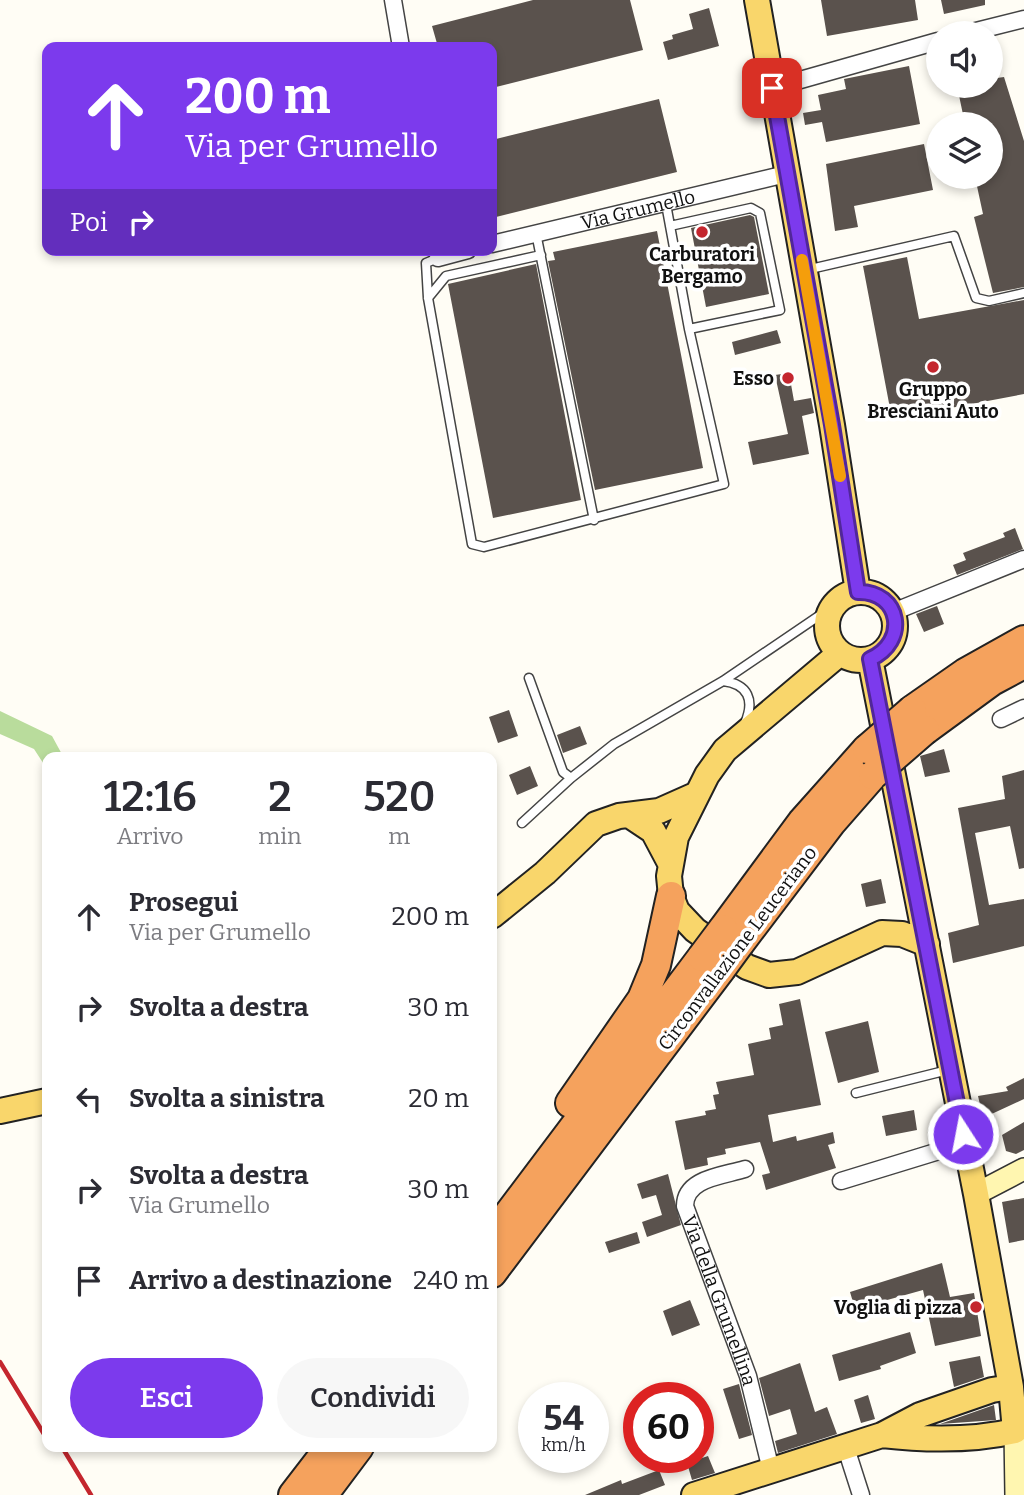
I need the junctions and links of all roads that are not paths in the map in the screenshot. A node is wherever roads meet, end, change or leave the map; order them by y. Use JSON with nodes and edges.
{"nodes":[{"id":1,"x":393,"y":0,"type":"edge"},
{"id":2,"x":757,"y":0,"type":"edge"},
{"id":3,"x":1024,"y":19,"type":"edge"},
{"id":4,"x":1003,"y":24,"type":"edge"},
{"id":5,"x":400,"y":42,"type":"edge"},
{"id":6,"x":926,"y":44,"type":"edge"},
{"id":7,"x":772,"y":88,"type":"junction"},
{"id":8,"x":786,"y":174,"type":"junction"},
{"id":9,"x":666,"y":204,"type":"junction"},
{"id":10,"x":670,"y":226,"type":"junction"},
{"id":11,"x":536,"y":233,"type":"junction"},
{"id":12,"x":497,"y":243,"type":"edge"},
{"id":13,"x":541,"y":255,"type":"junction"},
{"id":14,"x":442,"y":256,"type":"edge"},
{"id":15,"x":804,"y":270,"type":"junction"},
{"id":16,"x":1024,"y":293,"type":"edge"},
{"id":17,"x":428,"y":298,"type":"junction"},
{"id":18,"x":689,"y":329,"type":"junction"},
{"id":19,"x":594,"y":520,"type":"junction"},
{"id":20,"x":1024,"y":559,"type":"edge"},
{"id":21,"x":858,"y":592,"type":"junction"},
{"id":22,"x":832,"y":607,"type":"junction"},
{"id":23,"x":893,"y":612,"type":"junction"},
{"id":24,"x":1024,"y":640,"type":"edge"},
{"id":25,"x":840,"y":653,"type":"junction"},
{"id":26,"x":870,"y":659,"type":"junction"},
{"id":27,"x":1024,"y":664,"type":"edge"},
{"id":28,"x":528,"y":678,"type":"dead end"},
{"id":29,"x":723,"y":681,"type":"junction"},
{"id":30,"x":1024,"y":708,"type":"edge"},
{"id":31,"x":1001,"y":719,"type":"dead end"},
{"id":32,"x":918,"y":720,"type":"junction"},
{"id":33,"x":739,"y":737,"type":"junction"},
{"id":34,"x":571,"y":778,"type":"junction"},
{"id":35,"x":695,"y":795,"type":"junction"},
{"id":36,"x":629,"y":815,"type":"junction"},
{"id":37,"x":522,"y":823,"type":"dead end"},
{"id":38,"x":670,"y":863,"type":"junction"},
{"id":39,"x":671,"y":896,"type":"junction"},
{"id":40,"x":497,"y":912,"type":"edge"},
{"id":41,"x":927,"y":944,"type":"junction"},
{"id":42,"x":712,"y":963,"type":"junction"},
{"id":43,"x":951,"y":1069,"type":"junction"},
{"id":44,"x":856,"y":1093,"type":"dead end"},
{"id":45,"x":42,"y":1102,"type":"edge"},
{"id":46,"x":0,"y":1111,"type":"edge"},
{"id":47,"x":965,"y":1143,"type":"junction"},
{"id":48,"x":745,"y":1169,"type":"dead end"},
{"id":49,"x":1024,"y":1169,"type":"edge"},
{"id":50,"x":841,"y":1181,"type":"dead end"},
{"id":51,"x":976,"y":1194,"type":"junction"},
{"id":52,"x":519,"y":1201,"type":"junction"},
{"id":53,"x":497,"y":1230,"type":"edge"},
{"id":54,"x":497,"y":1266,"type":"edge"},
{"id":55,"x":1011,"y":1387,"type":"junction"},
{"id":56,"x":1019,"y":1430,"type":"edge"},
{"id":57,"x":882,"y":1435,"type":"junction"},
{"id":58,"x":845,"y":1445,"type":"junction"},
{"id":59,"x":326,"y":1452,"type":"edge"},
{"id":60,"x":355,"y":1452,"type":"edge"},
{"id":61,"x":771,"y":1470,"type":"junction"},
{"id":62,"x":327,"y":1492,"type":"edge"},
{"id":63,"x":293,"y":1495,"type":"edge"},
{"id":64,"x":694,"y":1495,"type":"edge"},
{"id":65,"x":861,"y":1495,"type":"edge"},
{"id":66,"x":1016,"y":1495,"type":"edge"}],
"edges":[{"from":1,"to":5,"type":"street"},
{"from":2,"to":7,"type":"main road"},
{"from":3,"to":4,"type":"street"},
{"from":6,"to":7,"type":"street"},
{"from":7,"to":8,"type":"main road"},
{"from":8,"to":9,"type":"street","name":"Via Grumello"},
{"from":8,"to":15,"type":"main road"},
{"from":9,"to":10,"type":"lane"},
{"from":9,"to":11,"type":"street","name":"Via Grumello"},
{"from":10,"to":18,"type":"lane"},
{"from":10,"to":18,"type":"lane"},
{"from":11,"to":12,"type":"street","name":"Via Grumello"},
{"from":11,"to":13,"type":"lane"},
{"from":13,"to":17,"type":"lane"},
{"from":13,"to":19,"type":"lane"},
{"from":14,"to":17,"type":"lane"},
{"from":15,"to":16,"type":"lane"},
{"from":15,"to":21,"type":"main road"},
{"from":17,"to":19,"type":"lane"},
{"from":18,"to":19,"type":"lane"},
{"from":20,"to":23,"type":"street"},
{"from":21,"to":22,"type":"main road"},
{"from":21,"to":23,"type":"main road"},
{"from":22,"to":25,"type":"main road"},
{"from":22,"to":29,"type":"lane"},
{"from":23,"to":26,"type":"main road"},
{"from":24,"to":32,"type":"highway","name":"Circonvallazione Leuceriano"},
{"from":25,"to":26,"type":"main road"},
{"from":25,"to":33,"type":"main road"},
{"from":26,"to":41,"type":"main road"},
{"from":27,"to":32,"type":"highway","name":"Circonvallazione Leuceriano"},
{"from":28,"to":34,"type":"lane"},
{"from":29,"to":33,"type":"lane"},
{"from":29,"to":34,"type":"lane"},
{"from":30,"to":31,"type":"street"},
{"from":32,"to":42,"type":"highway","name":"Circonvallazione Leuceriano","bridge":true},
{"from":33,"to":35,"type":"main road"},
{"from":34,"to":37,"type":"lane"},
{"from":35,"to":36,"type":"main road"},
{"from":35,"to":38,"type":"main road"},
{"from":36,"to":38,"type":"main road"},
{"from":36,"to":40,"type":"main road"},
{"from":38,"to":39,"type":"main road"},
{"from":39,"to":41,"type":"main road"},
{"from":39,"to":52,"type":"highway"},
{"from":41,"to":43,"type":"main road"},
{"from":42,"to":52,"type":"highway","name":"Circonvallazione Leuceriano"},
{"from":42,"to":54,"type":"highway","name":"Circonvallazione Leuceriano"},
{"from":43,"to":44,"type":"lane"},
{"from":43,"to":47,"type":"main road"},
{"from":45,"to":46,"type":"main road"},
{"from":47,"to":50,"type":"street"},
{"from":47,"to":51,"type":"main road"},
{"from":48,"to":61,"type":"street","name":"Via della Grumellina"},
{"from":49,"to":51,"type":"main road"},
{"from":51,"to":55,"type":"main road"},
{"from":52,"to":53,"type":"highway","name":"Circonvallazione Leuceriano"},
{"from":55,"to":56,"type":"main road"},
{"from":55,"to":57,"type":"main road"},
{"from":56,"to":57,"type":"main road"},
{"from":56,"to":66,"type":"main road"},
{"from":57,"to":58,"type":"main road"},
{"from":58,"to":61,"type":"main road"},
{"from":58,"to":65,"type":"street"},
{"from":59,"to":63,"type":"highway"},
{"from":60,"to":62,"type":"highway"},
{"from":61,"to":64,"type":"main road"}]}
